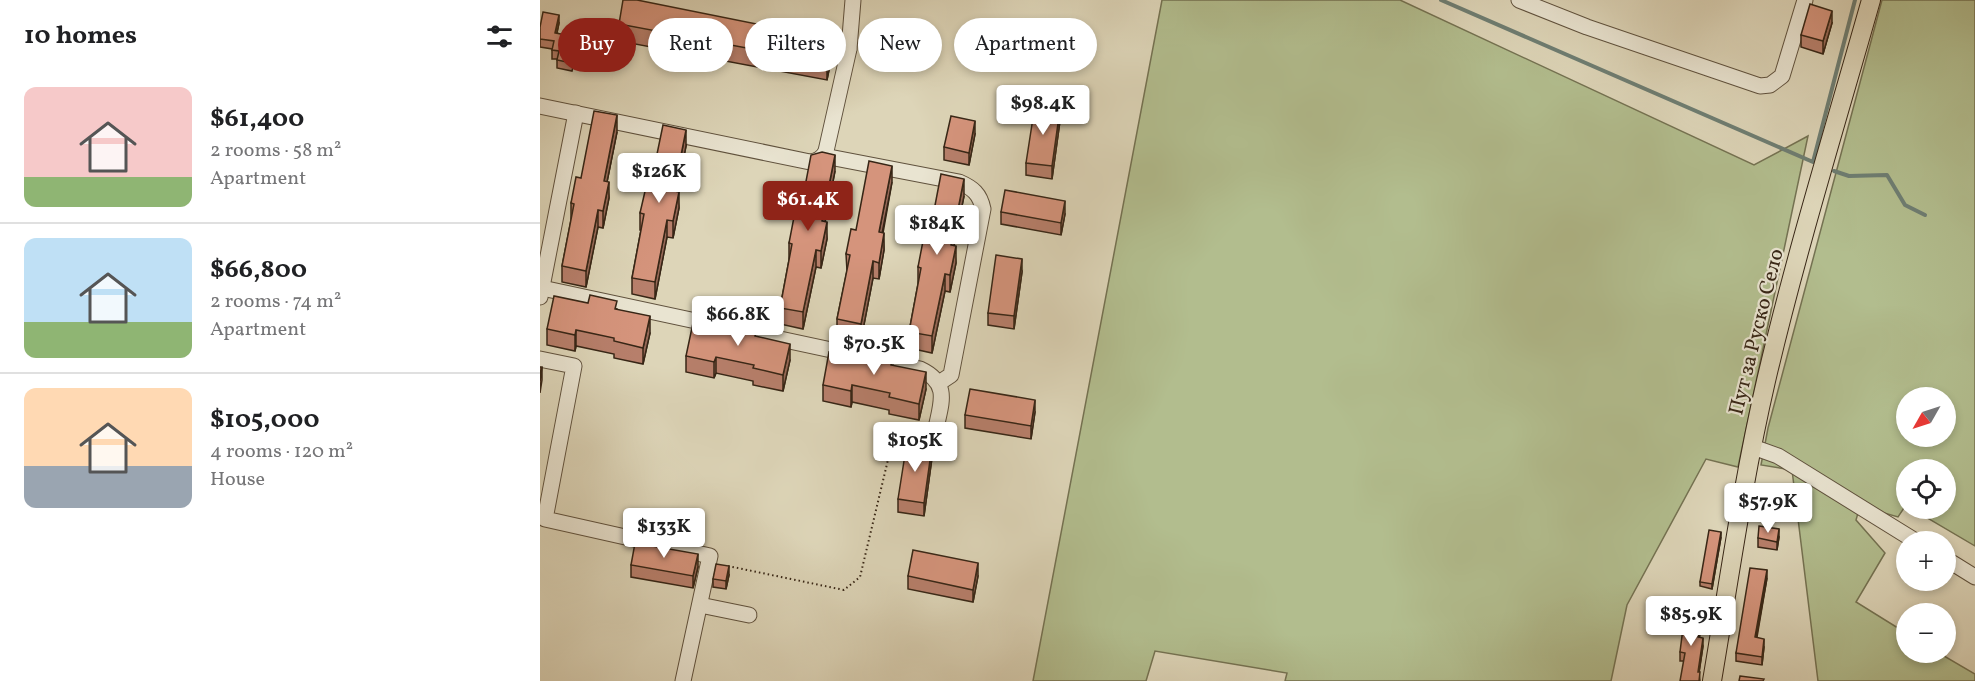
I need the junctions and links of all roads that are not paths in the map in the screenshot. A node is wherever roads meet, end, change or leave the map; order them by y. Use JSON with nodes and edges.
{"nodes":[{"id":1,"x":853,"y":0,"type":"edge"},
{"id":2,"x":1519,"y":0,"type":"edge"},
{"id":3,"x":1805,"y":0,"type":"edge"},
{"id":4,"x":1871,"y":0,"type":"edge"},
{"id":5,"x":846,"y":48,"type":"edge"},
{"id":6,"x":849,"y":49,"type":"junction"},
{"id":7,"x":540,"y":106,"type":"edge"},
{"id":8,"x":576,"y":113,"type":"junction"},
{"id":9,"x":824,"y":156,"type":"junction"},
{"id":10,"x":541,"y":293,"type":"edge"},
{"id":11,"x":540,"y":359,"type":"edge"},
{"id":12,"x":939,"y":383,"type":"junction"},
{"id":13,"x":935,"y":433,"type":"road end"},
{"id":14,"x":1753,"y":447,"type":"junction"},
{"id":15,"x":1899,"y":531,"type":"edge"},
{"id":16,"x":1956,"y":565,"type":"edge"},
{"id":17,"x":1975,"y":577,"type":"edge"},
{"id":18,"x":700,"y":605,"type":"junction"},
{"id":19,"x":749,"y":615,"type":"dead end"},
{"id":20,"x":683,"y":681,"type":"edge"},
{"id":21,"x":1712,"y":681,"type":"edge"}],
"edges":[{"from":1,"to":6,"type":"lane"},
{"from":2,"to":3,"type":"lane"},
{"from":4,"to":14,"type":"main road","name":"Пут за Руско Село"},
{"from":5,"to":6,"type":"lane"},
{"from":6,"to":9,"type":"lane"},
{"from":7,"to":8,"type":"lane"},
{"from":8,"to":9,"type":"lane"},
{"from":8,"to":10,"type":"lane"},
{"from":9,"to":12,"type":"lane"},
{"from":10,"to":12,"type":"lane"},
{"from":11,"to":18,"type":"lane"},
{"from":12,"to":13,"type":"lane"},
{"from":14,"to":15,"type":"lane"},
{"from":14,"to":21,"type":"main road","name":"Пут за Руско Село"},
{"from":16,"to":17,"type":"lane"},
{"from":18,"to":19,"type":"lane"},
{"from":18,"to":20,"type":"lane"}]}
